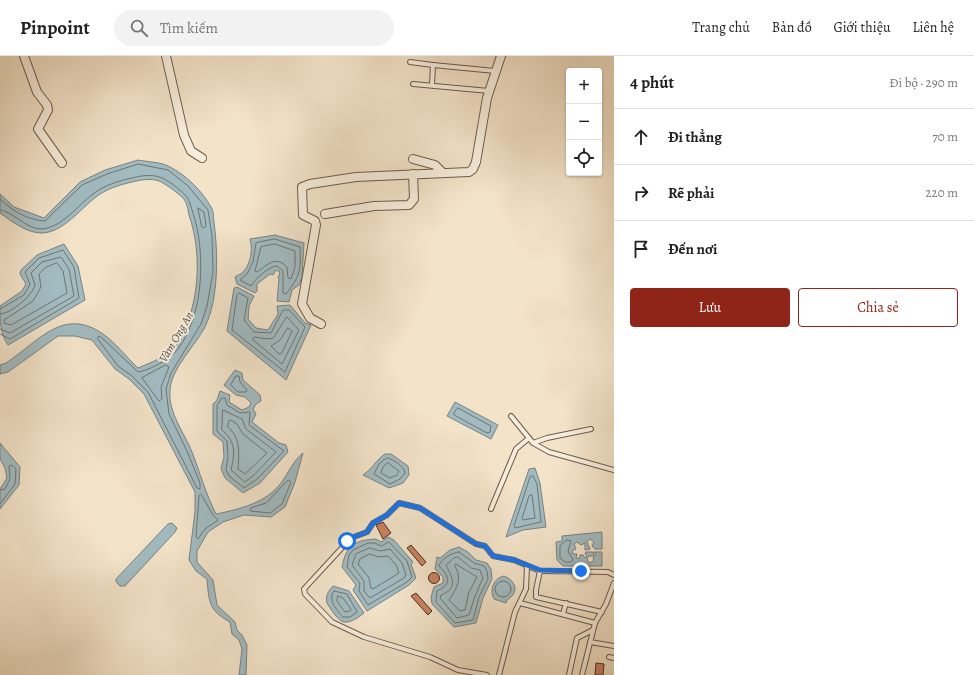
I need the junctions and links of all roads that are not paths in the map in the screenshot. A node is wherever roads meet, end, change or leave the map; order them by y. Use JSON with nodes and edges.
{"nodes":[{"id":1,"x":24,"y":56,"type":"edge"},
{"id":2,"x":166,"y":56,"type":"edge"},
{"id":3,"x":501,"y":56,"type":"edge"},
{"id":4,"x":410,"y":62,"type":"dead end"},
{"id":5,"x":433,"y":65,"type":"junction"},
{"id":6,"x":495,"y":71,"type":"junction"},
{"id":7,"x":413,"y":84,"type":"dead end"},
{"id":8,"x":432,"y":85,"type":"junction"},
{"id":9,"x":489,"y":91,"type":"junction"},
{"id":10,"x":202,"y":158,"type":"dead end"},
{"id":11,"x":413,"y":159,"type":"dead end"},
{"id":12,"x":62,"y":163,"type":"dead end"},
{"id":13,"x":443,"y":172,"type":"junction"},
{"id":14,"x":414,"y":174,"type":"junction"},
{"id":15,"x":325,"y":214,"type":"dead end"},
{"id":16,"x":321,"y":324,"type":"dead end"},
{"id":17,"x":511,"y":416,"type":"dead end"},
{"id":18,"x":591,"y":429,"type":"dead end"},
{"id":19,"x":529,"y":438,"type":"junction"},
{"id":20,"x":533,"y":443,"type":"junction"},
{"id":21,"x":614,"y":470,"type":"edge"},
{"id":22,"x":491,"y":509,"type":"dead end"},
{"id":23,"x":527,"y":566,"type":"junction"},
{"id":24,"x":540,"y":570,"type":"junction"},
{"id":25,"x":614,"y":575,"type":"edge"},
{"id":26,"x":614,"y":583,"type":"edge"},
{"id":27,"x":520,"y":603,"type":"junction"},
{"id":28,"x":566,"y":604,"type":"junction"},
{"id":29,"x":602,"y":612,"type":"junction"},
{"id":30,"x":563,"y":614,"type":"junction"},
{"id":31,"x":594,"y":623,"type":"junction"},
{"id":32,"x":593,"y":630,"type":"junction"},
{"id":33,"x":590,"y":642,"type":"junction"},
{"id":34,"x":614,"y":646,"type":"edge"},
{"id":35,"x":609,"y":657,"type":"dead end"},
{"id":36,"x":614,"y":658,"type":"edge"},
{"id":37,"x":487,"y":675,"type":"edge"},
{"id":38,"x":499,"y":675,"type":"edge"},
{"id":39,"x":569,"y":675,"type":"edge"},
{"id":40,"x":582,"y":675,"type":"edge"}],
"edges":[{"from":1,"to":12,"type":"street"},
{"from":2,"to":10,"type":"street"},
{"from":3,"to":6,"type":"street"},
{"from":4,"to":5,"type":"lane"},
{"from":5,"to":6,"type":"lane"},
{"from":5,"to":8,"type":"lane"},
{"from":6,"to":9,"type":"street"},
{"from":7,"to":8,"type":"lane"},
{"from":8,"to":9,"type":"lane"},
{"from":9,"to":13,"type":"street"},
{"from":11,"to":13,"type":"street"},
{"from":13,"to":14,"type":"street"},
{"from":14,"to":15,"type":"street"},
{"from":14,"to":16,"type":"street"},
{"from":17,"to":19,"type":"lane"},
{"from":18,"to":20,"type":"lane"},
{"from":19,"to":20,"type":"lane"},
{"from":19,"to":22,"type":"lane"},
{"from":20,"to":21,"type":"lane"},
{"from":23,"to":24,"type":"lane"},
{"from":23,"to":27,"type":"lane"},
{"from":23,"to":37,"type":"lane"},
{"from":24,"to":25,"type":"lane"},
{"from":24,"to":28,"type":"lane"},
{"from":26,"to":29,"type":"lane"},
{"from":27,"to":30,"type":"lane"},
{"from":27,"to":38,"type":"lane"},
{"from":28,"to":29,"type":"lane"},
{"from":28,"to":30,"type":"lane"},
{"from":29,"to":31,"type":"lane"},
{"from":30,"to":31,"type":"lane"},
{"from":31,"to":32,"type":"lane"},
{"from":32,"to":33,"type":"lane"},
{"from":32,"to":39,"type":"lane"},
{"from":33,"to":34,"type":"lane"},
{"from":33,"to":40,"type":"lane"},
{"from":35,"to":36,"type":"lane"}]}
